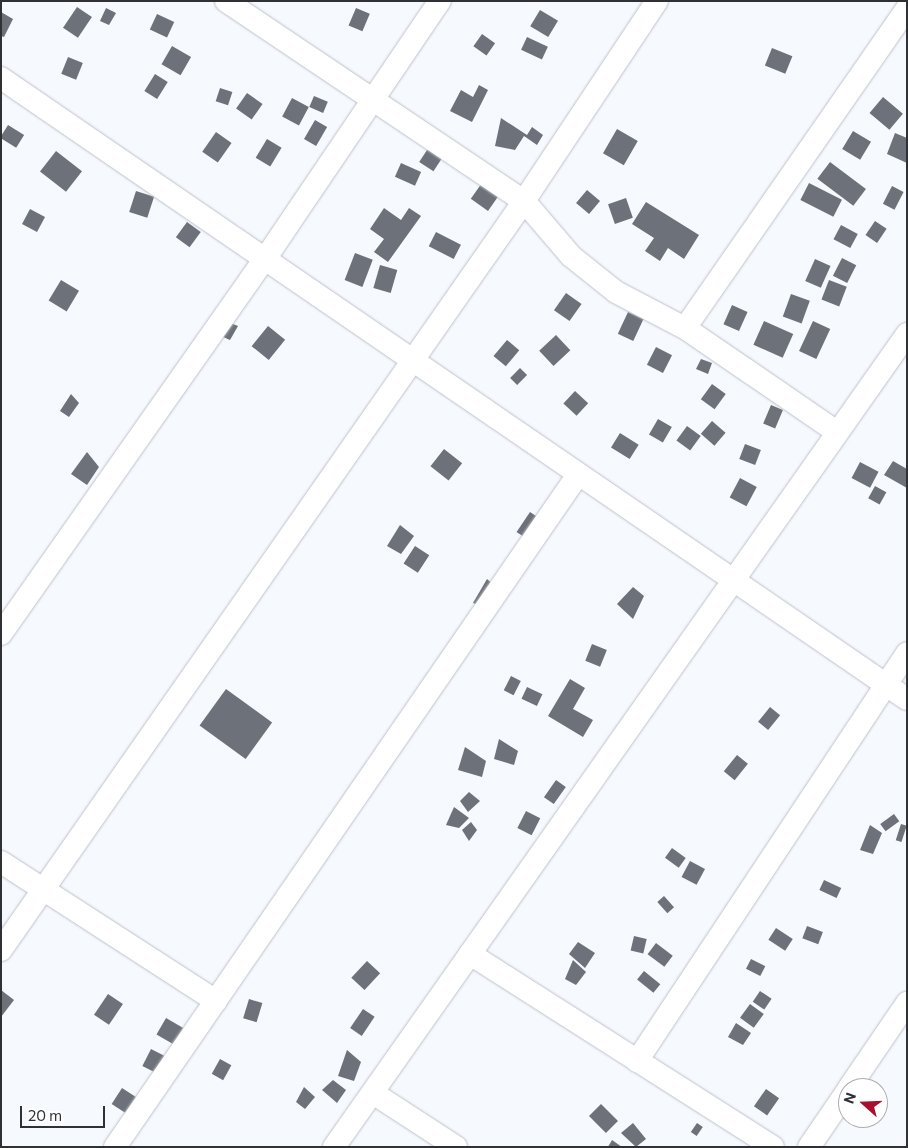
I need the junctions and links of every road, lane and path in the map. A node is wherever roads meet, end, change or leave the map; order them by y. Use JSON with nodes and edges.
{"nodes":[{"id":1,"x":226,"y":1,"type":"edge"},
{"id":2,"x":440,"y":1,"type":"edge"},
{"id":3,"x":657,"y":1,"type":"edge"},
{"id":4,"x":907,"y":8,"type":"edge"},
{"id":5,"x":1,"y":78,"type":"edge"},
{"id":6,"x":374,"y":98,"type":"junction"},
{"id":7,"x":524,"y":201,"type":"junction"},
{"id":8,"x":265,"y":259,"type":"junction"},
{"id":9,"x":685,"y":328,"type":"junction"},
{"id":10,"x":907,"y":334,"type":"edge"},
{"id":11,"x":411,"y":362,"type":"junction"},
{"id":12,"x":837,"y":432,"type":"junction"},
{"id":13,"x":577,"y":476,"type":"junction"},
{"id":14,"x":733,"y":580,"type":"junction"},
{"id":15,"x":1,"y":634,"type":"edge"},
{"id":16,"x":907,"y":653,"type":"edge"},
{"id":17,"x":886,"y":684,"type":"junction"},
{"id":18,"x":907,"y":699,"type":"edge"},
{"id":19,"x":1,"y":862,"type":"edge"},
{"id":20,"x":42,"y":890,"type":"junction"},
{"id":21,"x":1,"y":950,"type":"edge"},
{"id":22,"x":470,"y":954,"type":"junction"},
{"id":23,"x":216,"y":1002,"type":"junction"},
{"id":24,"x":907,"y":1003,"type":"edge"},
{"id":25,"x":637,"y":1061,"type":"junction"},
{"id":26,"x":856,"y":1078,"type":"edge"},
{"id":27,"x":373,"y":1092,"type":"junction"},
{"id":28,"x":838,"y":1105,"type":"edge"},
{"id":29,"x":115,"y":1147,"type":"edge"},
{"id":30,"x":334,"y":1147,"type":"edge"},
{"id":31,"x":456,"y":1147,"type":"edge"},
{"id":32,"x":773,"y":1147,"type":"edge"},
{"id":33,"x":809,"y":1147,"type":"edge"}],
"edges":[{"from":1,"to":6,"type":"street"},
{"from":2,"to":6,"type":"street"},
{"from":3,"to":7,"type":"street"},
{"from":4,"to":9,"type":"street"},
{"from":5,"to":8,"type":"street"},
{"from":6,"to":7,"type":"street"},
{"from":6,"to":8,"type":"street"},
{"from":7,"to":9,"type":"street"},
{"from":7,"to":11,"type":"street"},
{"from":8,"to":11,"type":"street"},
{"from":8,"to":15,"type":"street"},
{"from":9,"to":12,"type":"street"},
{"from":10,"to":12,"type":"street"},
{"from":11,"to":13,"type":"street"},
{"from":11,"to":20,"type":"street"},
{"from":12,"to":14,"type":"street"},
{"from":13,"to":14,"type":"street"},
{"from":13,"to":23,"type":"street"},
{"from":14,"to":17,"type":"street"},
{"from":14,"to":22,"type":"street"},
{"from":16,"to":17,"type":"street"},
{"from":17,"to":18,"type":"street"},
{"from":17,"to":25,"type":"street"},
{"from":19,"to":20,"type":"street"},
{"from":20,"to":21,"type":"street"},
{"from":20,"to":23,"type":"street"},
{"from":22,"to":25,"type":"street"},
{"from":22,"to":27,"type":"street"},
{"from":23,"to":29,"type":"street"},
{"from":24,"to":26,"type":"street"},
{"from":25,"to":32,"type":"street"},
{"from":27,"to":30,"type":"street"},
{"from":27,"to":31,"type":"street"},
{"from":28,"to":33,"type":"street"}]}
